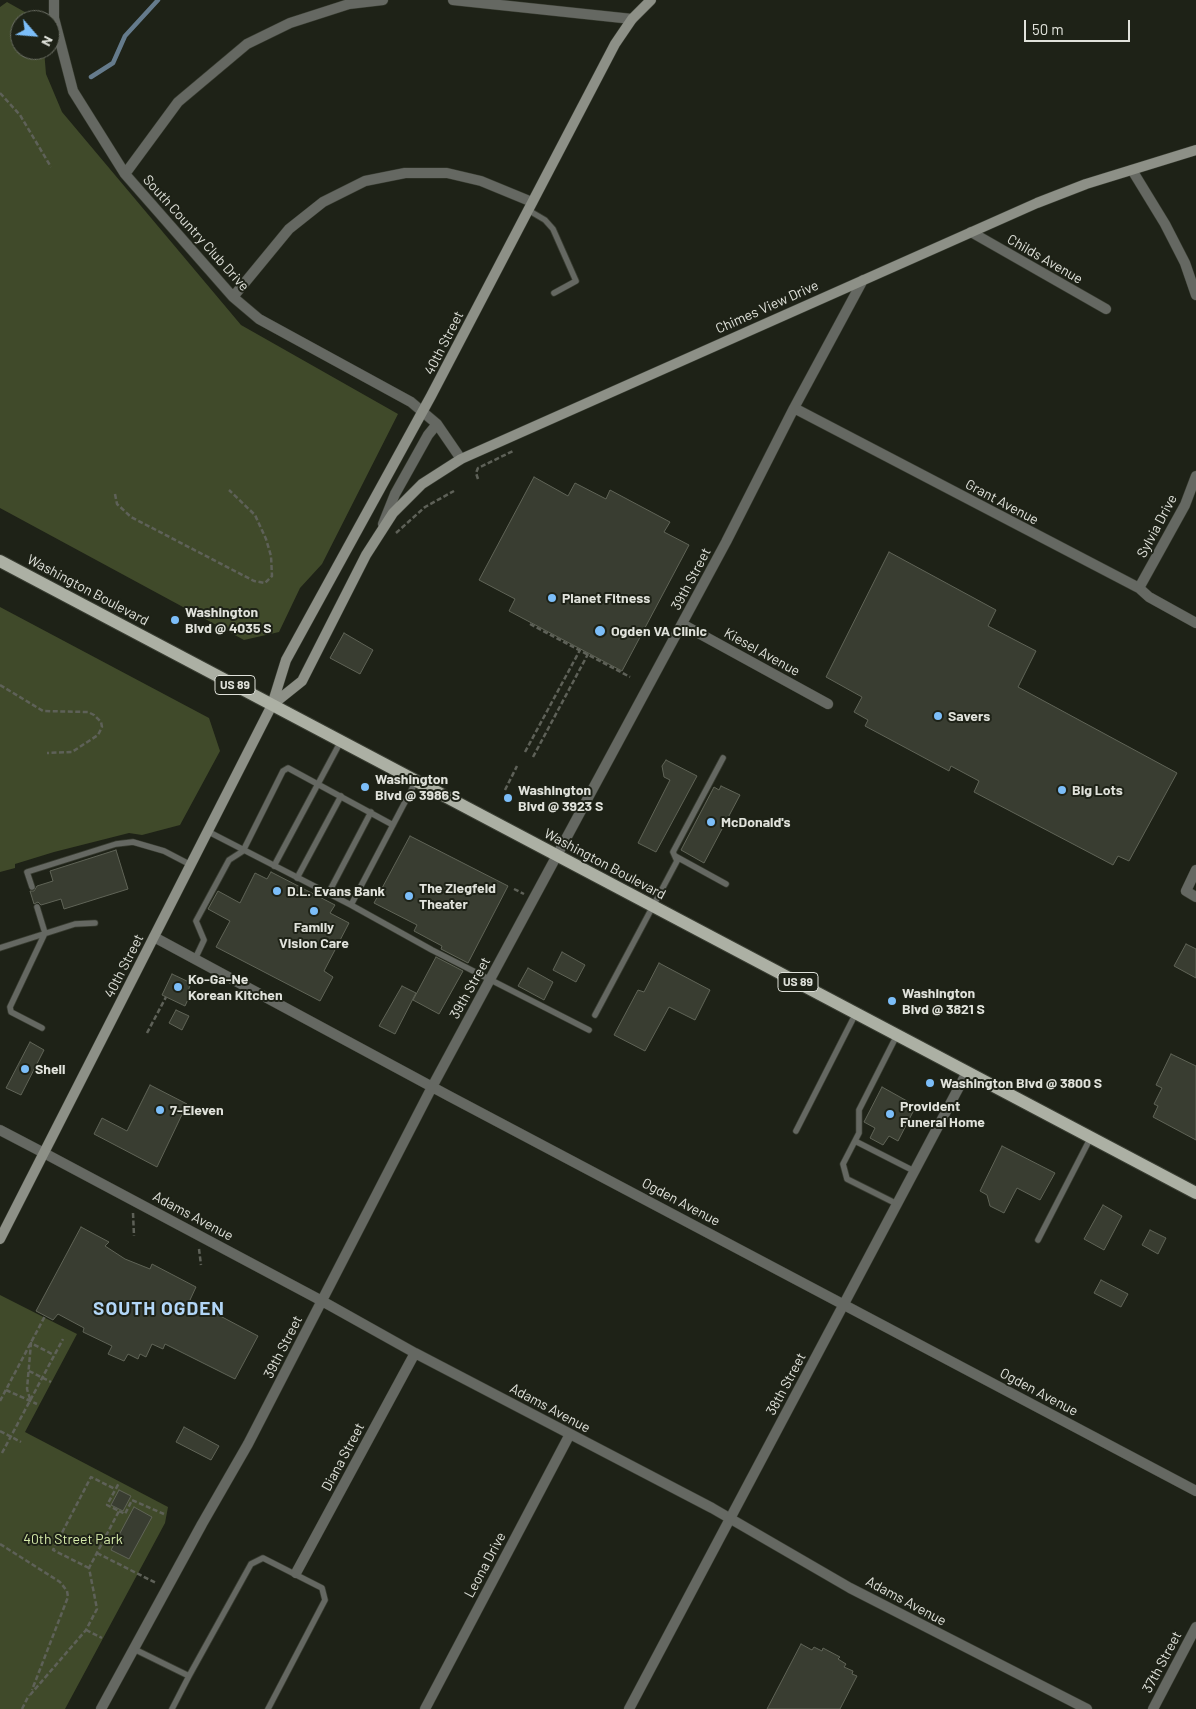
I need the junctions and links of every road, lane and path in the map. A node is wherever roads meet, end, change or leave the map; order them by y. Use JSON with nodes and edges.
{"nodes":[{"id":1,"x":54,"y":0,"type":"edge"},
{"id":2,"x":383,"y":0,"type":"edge"},
{"id":3,"x":453,"y":0,"type":"edge"},
{"id":4,"x":651,"y":0,"type":"edge"},
{"id":5,"x":632,"y":19,"type":"junction"},
{"id":6,"x":0,"y":93,"type":"edge"},
{"id":7,"x":1196,"y":150,"type":"edge"},
{"id":8,"x":51,"y":166,"type":"dead end"},
{"id":9,"x":1132,"y":170,"type":"junction"},
{"id":10,"x":125,"y":174,"type":"junction"},
{"id":11,"x":530,"y":206,"type":"junction"},
{"id":12,"x":971,"y":232,"type":"junction"},
{"id":13,"x":863,"y":280,"type":"junction"},
{"id":14,"x":554,"y":293,"type":"dead end"},
{"id":15,"x":1196,"y":295,"type":"edge"},
{"id":16,"x":233,"y":297,"type":"junction"},
{"id":17,"x":1106,"y":310,"type":"dead end"},
{"id":18,"x":794,"y":408,"type":"junction"},
{"id":19,"x":423,"y":411,"type":"junction"},
{"id":20,"x":437,"y":424,"type":"junction"},
{"id":21,"x":517,"y":449,"type":"dead end"},
{"id":22,"x":461,"y":459,"type":"junction"},
{"id":23,"x":1196,"y":476,"type":"edge"},
{"id":24,"x":478,"y":479,"type":"dead end"},
{"id":25,"x":229,"y":490,"type":"dead end"},
{"id":26,"x":454,"y":491,"type":"dead end"},
{"id":27,"x":116,"y":494,"type":"dead end"},
{"id":28,"x":378,"y":536,"type":"junction"},
{"id":29,"x":394,"y":536,"type":"dead end"},
{"id":30,"x":0,"y":561,"type":"edge"},
{"id":31,"x":1139,"y":588,"type":"junction"},
{"id":32,"x":1196,"y":623,"type":"edge"},
{"id":33,"x":530,"y":624,"type":"dead end"},
{"id":34,"x":682,"y":624,"type":"junction"},
{"id":35,"x":580,"y":650,"type":"junction"},
{"id":36,"x":588,"y":654,"type":"junction"},
{"id":37,"x":630,"y":677,"type":"dead end"},
{"id":38,"x":0,"y":685,"type":"edge"},
{"id":39,"x":558,"y":692,"type":"junction"},
{"id":40,"x":566,"y":696,"type":"junction"},
{"id":41,"x":828,"y":704,"type":"dead end"},
{"id":42,"x":272,"y":705,"type":"junction"},
{"id":43,"x":547,"y":711,"type":"junction"},
{"id":44,"x":555,"y":716,"type":"junction"},
{"id":45,"x":541,"y":723,"type":"junction"},
{"id":46,"x":549,"y":727,"type":"junction"},
{"id":47,"x":535,"y":734,"type":"junction"},
{"id":48,"x":543,"y":739,"type":"junction"},
{"id":49,"x":341,"y":741,"type":"junction"},
{"id":50,"x":527,"y":748,"type":"junction"},
{"id":51,"x":525,"y":752,"type":"dead end"},
{"id":52,"x":535,"y":752,"type":"junction"},
{"id":53,"x":47,"y":753,"type":"dead end"},
{"id":54,"x":533,"y":757,"type":"dead end"},
{"id":55,"x":723,"y":758,"type":"dead end"},
{"id":56,"x":518,"y":766,"type":"dead end"},
{"id":57,"x":416,"y":781,"type":"junction"},
{"id":58,"x":318,"y":783,"type":"junction"},
{"id":59,"x":504,"y":790,"type":"dead end"},
{"id":60,"x":342,"y":796,"type":"junction"},
{"id":61,"x":371,"y":812,"type":"junction"},
{"id":62,"x":393,"y":825,"type":"junction"},
{"id":63,"x":207,"y":831,"type":"junction"},
{"id":64,"x":243,"y":851,"type":"junction"},
{"id":65,"x":558,"y":856,"type":"junction"},
{"id":66,"x":675,"y":856,"type":"junction"},
{"id":67,"x":189,"y":864,"type":"junction"},
{"id":68,"x":274,"y":866,"type":"junction"},
{"id":69,"x":1196,"y":870,"type":"edge"},
{"id":70,"x":297,"y":878,"type":"junction"},
{"id":71,"x":726,"y":884,"type":"dead end"},
{"id":72,"x":32,"y":887,"type":"dead end"},
{"id":73,"x":328,"y":894,"type":"junction"},
{"id":74,"x":1196,"y":897,"type":"edge"},
{"id":75,"x":351,"y":905,"type":"junction"},
{"id":76,"x":654,"y":906,"type":"junction"},
{"id":77,"x":37,"y":907,"type":"dead end"},
{"id":78,"x":96,"y":923,"type":"dead end"},
{"id":79,"x":45,"y":933,"type":"junction"},
{"id":80,"x":154,"y":937,"type":"junction"},
{"id":81,"x":0,"y":948,"type":"edge"},
{"id":82,"x":195,"y":959,"type":"junction"},
{"id":83,"x":490,"y":979,"type":"junction"},
{"id":84,"x":166,"y":997,"type":"dead end"},
{"id":85,"x":856,"y":1013,"type":"junction"},
{"id":86,"x":596,"y":1015,"type":"dead end"},
{"id":87,"x":42,"y":1028,"type":"dead end"},
{"id":88,"x":589,"y":1030,"type":"dead end"},
{"id":89,"x":147,"y":1033,"type":"dead end"},
{"id":90,"x":897,"y":1035,"type":"junction"},
{"id":91,"x":967,"y":1072,"type":"junction"},
{"id":92,"x":432,"y":1086,"type":"junction"},
{"id":93,"x":0,"y":1130,"type":"edge"},
{"id":94,"x":796,"y":1131,"type":"dead end"},
{"id":95,"x":1091,"y":1137,"type":"junction"},
{"id":96,"x":855,"y":1141,"type":"junction"},
{"id":97,"x":44,"y":1153,"type":"junction"},
{"id":98,"x":914,"y":1172,"type":"junction"},
{"id":99,"x":1196,"y":1193,"type":"edge"},
{"id":100,"x":132,"y":1199,"type":"junction"},
{"id":101,"x":897,"y":1204,"type":"junction"},
{"id":102,"x":134,"y":1236,"type":"dead end"},
{"id":103,"x":0,"y":1239,"type":"edge"},
{"id":104,"x":1038,"y":1240,"type":"dead end"},
{"id":105,"x":322,"y":1301,"type":"junction"},
{"id":106,"x":844,"y":1304,"type":"junction"},
{"id":107,"x":45,"y":1316,"type":"dead end"},
{"id":108,"x":63,"y":1339,"type":"dead end"},
{"id":109,"x":31,"y":1343,"type":"junction"},
{"id":110,"x":415,"y":1353,"type":"junction"},
{"id":111,"x":54,"y":1355,"type":"junction"},
{"id":112,"x":29,"y":1371,"type":"junction"},
{"id":113,"x":42,"y":1378,"type":"junction"},
{"id":114,"x":51,"y":1382,"type":"dead end"},
{"id":115,"x":6,"y":1390,"type":"junction"},
{"id":116,"x":0,"y":1401,"type":"edge"},
{"id":117,"x":30,"y":1401,"type":"junction"},
{"id":118,"x":37,"y":1404,"type":"dead end"},
{"id":119,"x":0,"y":1431,"type":"edge"},
{"id":120,"x":570,"y":1434,"type":"junction"},
{"id":121,"x":11,"y":1437,"type":"junction"},
{"id":122,"x":21,"y":1442,"type":"dead end"},
{"id":123,"x":2,"y":1453,"type":"dead end"},
{"id":124,"x":119,"y":1483,"type":"dead end"},
{"id":125,"x":116,"y":1489,"type":"junction"},
{"id":126,"x":1196,"y":1491,"type":"edge"},
{"id":127,"x":119,"y":1511,"type":"junction"},
{"id":128,"x":164,"y":1514,"type":"dead end"},
{"id":129,"x":730,"y":1518,"type":"junction"},
{"id":130,"x":0,"y":1544,"type":"edge"},
{"id":131,"x":97,"y":1553,"type":"junction"},
{"id":132,"x":89,"y":1568,"type":"junction"},
{"id":133,"x":296,"y":1574,"type":"junction"},
{"id":134,"x":167,"y":1588,"type":"junction"},
{"id":135,"x":1196,"y":1627,"type":"edge"},
{"id":136,"x":86,"y":1630,"type":"junction"},
{"id":137,"x":102,"y":1638,"type":"dead end"},
{"id":138,"x":134,"y":1649,"type":"junction"},
{"id":139,"x":189,"y":1676,"type":"junction"},
{"id":140,"x":30,"y":1695,"type":"junction"},
{"id":141,"x":22,"y":1709,"type":"edge"},
{"id":142,"x":102,"y":1709,"type":"edge"},
{"id":143,"x":172,"y":1709,"type":"edge"},
{"id":144,"x":268,"y":1709,"type":"edge"},
{"id":145,"x":425,"y":1709,"type":"edge"},
{"id":146,"x":629,"y":1709,"type":"edge"},
{"id":147,"x":1087,"y":1709,"type":"edge"},
{"id":148,"x":1153,"y":1709,"type":"edge"}],
"edges":[{"from":1,"to":10,"type":"street","name":"South Country Club Drive"},
{"from":2,"to":10,"type":"street"},
{"from":3,"to":5,"type":"street"},
{"from":4,"to":5,"type":"main road","name":"40th Street"},
{"from":5,"to":11,"type":"main road","name":"40th Street"},
{"from":6,"to":8,"type":"path"},
{"from":7,"to":9,"type":"main road","name":"Chimes View Drive"},
{"from":9,"to":12,"type":"main road","name":"Chimes View Drive"},
{"from":9,"to":15,"type":"street"},
{"from":10,"to":16,"type":"street","name":"South Country Club Drive"},
{"from":11,"to":14,"type":"lane"},
{"from":11,"to":16,"type":"street"},
{"from":11,"to":19,"type":"main road","name":"40th Street"},
{"from":12,"to":13,"type":"main road","name":"Chimes View Drive"},
{"from":12,"to":17,"type":"street","name":"Childs Avenue"},
{"from":13,"to":18,"type":"street","name":"39th Street"},
{"from":13,"to":22,"type":"main road","name":"Chimes View Drive"},
{"from":16,"to":19,"type":"street","name":"South Country Club Drive"},
{"from":18,"to":31,"type":"street","name":"Grant Avenue"},
{"from":18,"to":34,"type":"street","name":"39th Street"},
{"from":19,"to":20,"type":"street","name":"South Country Club Drive"},
{"from":19,"to":42,"type":"main road","name":"40th Street"},
{"from":20,"to":22,"type":"street","name":"South Country Club Drive"},
{"from":20,"to":28,"type":"street","name":"40th Street"},
{"from":21,"to":24,"type":"path"},
{"from":22,"to":28,"type":"main road","name":"Chimes View Drive"},
{"from":23,"to":31,"type":"street","name":"Sylvia Drive"},
{"from":25,"to":27,"type":"path"},
{"from":26,"to":29,"type":"path"},
{"from":28,"to":42,"type":"main road","name":"40th Street"},
{"from":30,"to":42,"type":"main road","name":"Washington Boulevard","number":"US 89"},
{"from":31,"to":32,"type":"street","name":"Grant Avenue"},
{"from":33,"to":35,"type":"path"},
{"from":34,"to":41,"type":"street","name":"Kiesel Avenue"},
{"from":34,"to":65,"type":"street","name":"39th Street"},
{"from":35,"to":36,"type":"path"},
{"from":35,"to":39,"type":"path"},
{"from":36,"to":37,"type":"path"},
{"from":36,"to":40,"type":"path"},
{"from":38,"to":53,"type":"path"},
{"from":39,"to":40,"type":"path"},
{"from":39,"to":43,"type":"path"},
{"from":40,"to":44,"type":"path"},
{"from":42,"to":49,"type":"main road","name":"Washington Boulevard","number":"US 89"},
{"from":42,"to":63,"type":"main road","name":"40th Street"},
{"from":43,"to":44,"type":"path"},
{"from":43,"to":45,"type":"path"},
{"from":44,"to":46,"type":"path"},
{"from":45,"to":46,"type":"path"},
{"from":45,"to":47,"type":"path"},
{"from":46,"to":48,"type":"path"},
{"from":47,"to":48,"type":"path"},
{"from":47,"to":50,"type":"path"},
{"from":48,"to":52,"type":"path"},
{"from":49,"to":57,"type":"main road","name":"Washington Boulevard","number":"US 89"},
{"from":49,"to":58,"type":"lane"},
{"from":50,"to":51,"type":"path"},
{"from":50,"to":52,"type":"path"},
{"from":52,"to":54,"type":"path"},
{"from":55,"to":66,"type":"lane"},
{"from":56,"to":59,"type":"path"},
{"from":57,"to":62,"type":"lane"},
{"from":57,"to":65,"type":"main road","name":"Washington Boulevard","number":"US 89"},
{"from":58,"to":60,"type":"lane"},
{"from":58,"to":64,"type":"lane"},
{"from":58,"to":68,"type":"lane"},
{"from":60,"to":61,"type":"lane"},
{"from":60,"to":70,"type":"lane"},
{"from":61,"to":62,"type":"lane"},
{"from":61,"to":73,"type":"lane"},
{"from":62,"to":75,"type":"lane"},
{"from":63,"to":64,"type":"lane"},
{"from":63,"to":67,"type":"main road","name":"40th Street"},
{"from":64,"to":68,"type":"lane"},
{"from":64,"to":82,"type":"lane"},
{"from":65,"to":76,"type":"main road","name":"Washington Boulevard","number":"US 89"},
{"from":65,"to":83,"type":"street","name":"39th Street"},
{"from":66,"to":71,"type":"lane"},
{"from":66,"to":76,"type":"lane"},
{"from":67,"to":72,"type":"lane"},
{"from":67,"to":80,"type":"main road","name":"40th Street"},
{"from":68,"to":70,"type":"lane"},
{"from":69,"to":74,"type":"street"},
{"from":70,"to":73,"type":"lane"},
{"from":73,"to":75,"type":"lane"},
{"from":75,"to":83,"type":"lane"},
{"from":76,"to":85,"type":"main road","name":"Washington Boulevard","number":"US 89"},
{"from":76,"to":86,"type":"lane"},
{"from":77,"to":79,"type":"lane"},
{"from":78,"to":79,"type":"lane"},
{"from":79,"to":81,"type":"lane"},
{"from":79,"to":87,"type":"lane"},
{"from":80,"to":82,"type":"street","name":"Ogden Avenue"},
{"from":80,"to":97,"type":"main road","name":"40th Street"},
{"from":82,"to":92,"type":"street","name":"Ogden Avenue"},
{"from":83,"to":88,"type":"lane"},
{"from":83,"to":92,"type":"street","name":"39th Street"},
{"from":84,"to":89,"type":"path"},
{"from":85,"to":90,"type":"main road","name":"Washington Boulevard","number":"US 89"},
{"from":85,"to":94,"type":"lane"},
{"from":90,"to":91,"type":"main road","name":"Washington Boulevard","number":"US 89"},
{"from":90,"to":96,"type":"lane"},
{"from":91,"to":95,"type":"main road","name":"Washington Boulevard","number":"US 89"},
{"from":91,"to":98,"type":"street","name":"38th Street"},
{"from":92,"to":105,"type":"street","name":"39th Street"},
{"from":92,"to":106,"type":"street","name":"Ogden Avenue"},
{"from":93,"to":97,"type":"street","name":"Adams Avenue"},
{"from":95,"to":99,"type":"main road","name":"Washington Boulevard","number":"US 89"},
{"from":95,"to":104,"type":"lane"},
{"from":96,"to":98,"type":"lane"},
{"from":96,"to":101,"type":"lane"},
{"from":97,"to":100,"type":"street","name":"Adams Avenue"},
{"from":97,"to":103,"type":"main road","name":"40th Street"},
{"from":98,"to":101,"type":"street","name":"38th Street"},
{"from":100,"to":102,"type":"path"},
{"from":100,"to":105,"type":"street","name":"Adams Avenue"},
{"from":101,"to":106,"type":"street","name":"38th Street"},
{"from":105,"to":110,"type":"street","name":"Adams Avenue"},
{"from":105,"to":134,"type":"street","name":"39th Street"},
{"from":106,"to":126,"type":"street","name":"Ogden Avenue"},
{"from":106,"to":129,"type":"street","name":"38th Street"},
{"from":107,"to":109,"type":"path"},
{"from":108,"to":111,"type":"path"},
{"from":109,"to":111,"type":"path"},
{"from":109,"to":112,"type":"path"},
{"from":109,"to":115,"type":"path"},
{"from":110,"to":120,"type":"street","name":"Adams Avenue"},
{"from":110,"to":133,"type":"street","name":"Diana Street"},
{"from":111,"to":113,"type":"path"},
{"from":112,"to":113,"type":"path"},
{"from":112,"to":117,"type":"path"},
{"from":113,"to":114,"type":"path"},
{"from":113,"to":117,"type":"path"},
{"from":115,"to":116,"type":"path"},
{"from":115,"to":117,"type":"path"},
{"from":117,"to":118,"type":"path"},
{"from":117,"to":121,"type":"path"},
{"from":119,"to":121,"type":"path"},
{"from":120,"to":129,"type":"street","name":"Adams Avenue"},
{"from":120,"to":145,"type":"street","name":"Leona Drive"},
{"from":121,"to":122,"type":"path"},
{"from":121,"to":123,"type":"path"},
{"from":124,"to":125,"type":"path"},
{"from":125,"to":127,"type":"path"},
{"from":125,"to":132,"type":"path"},
{"from":127,"to":128,"type":"path"},
{"from":127,"to":131,"type":"path"},
{"from":129,"to":146,"type":"street","name":"38th Street"},
{"from":129,"to":147,"type":"street","name":"Adams Avenue"},
{"from":130,"to":140,"type":"path"},
{"from":131,"to":132,"type":"path"},
{"from":131,"to":134,"type":"path"},
{"from":132,"to":136,"type":"path"},
{"from":133,"to":139,"type":"lane"},
{"from":133,"to":144,"type":"lane"},
{"from":134,"to":138,"type":"street","name":"39th Street"},
{"from":135,"to":148,"type":"street","name":"37th Street"},
{"from":136,"to":137,"type":"path"},
{"from":136,"to":140,"type":"path"},
{"from":138,"to":139,"type":"lane"},
{"from":138,"to":142,"type":"street","name":"39th Street"},
{"from":139,"to":143,"type":"lane"},
{"from":140,"to":141,"type":"path"}]}
